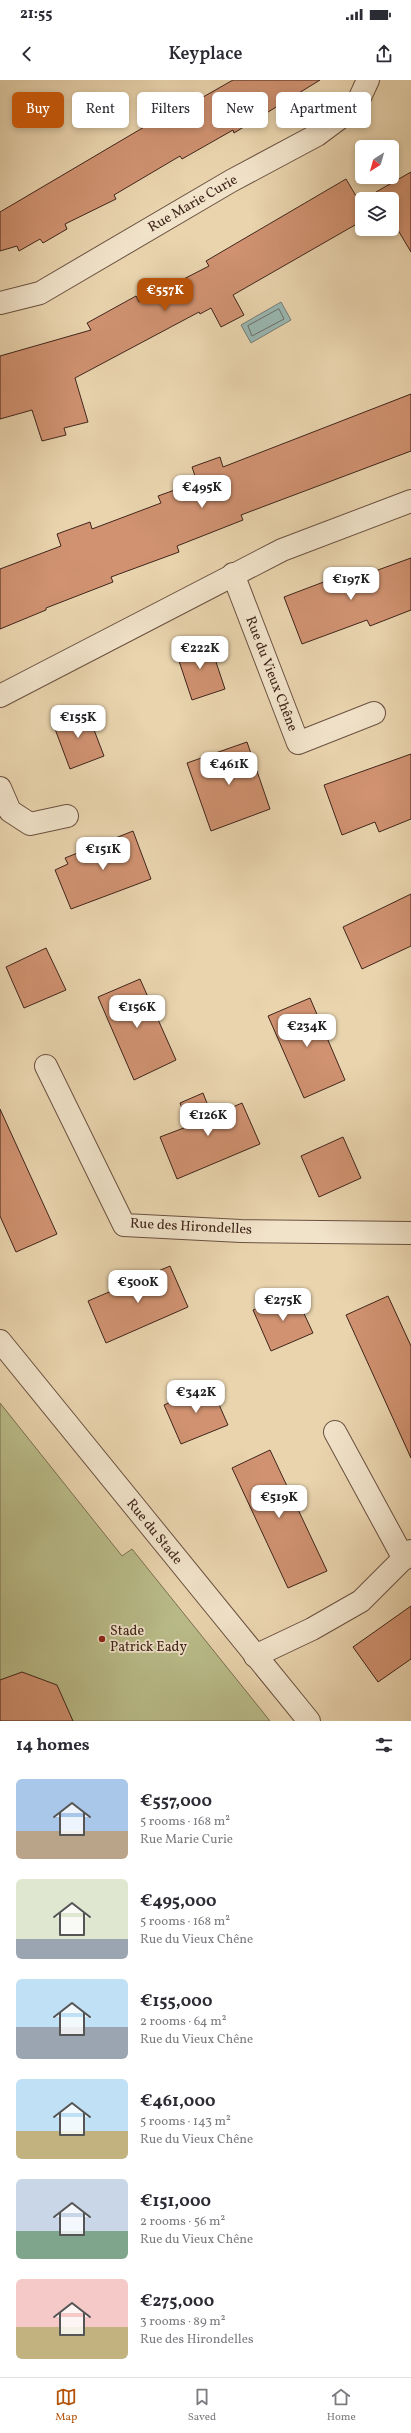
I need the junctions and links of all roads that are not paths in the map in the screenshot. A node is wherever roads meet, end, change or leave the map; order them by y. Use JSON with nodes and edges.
{"nodes":[{"id":1,"x":368,"y":80,"type":"edge"},
{"id":2,"x":0,"y":303,"type":"edge"},
{"id":3,"x":411,"y":501,"type":"edge"},
{"id":4,"x":233,"y":574,"type":"junction"},
{"id":5,"x":0,"y":696,"type":"edge"},
{"id":6,"x":374,"y":713,"type":"dead end"},
{"id":7,"x":0,"y":788,"type":"edge"},
{"id":8,"x":67,"y":816,"type":"dead end"},
{"id":9,"x":46,"y":1066,"type":"dead end"},
{"id":10,"x":411,"y":1233,"type":"edge"},
{"id":11,"x":0,"y":1341,"type":"edge"},
{"id":12,"x":335,"y":1432,"type":"dead end"},
{"id":13,"x":407,"y":1555,"type":"edge"},
{"id":14,"x":255,"y":1656,"type":"junction"},
{"id":15,"x":309,"y":1721,"type":"edge"}],
"edges":[{"from":1,"to":2,"type":"street","name":"Rue Marie Curie"},
{"from":3,"to":4,"type":"street"},
{"from":4,"to":5,"type":"street"},
{"from":4,"to":6,"type":"street","name":"Rue du Vieux Chêne"},
{"from":7,"to":8,"type":"street"},
{"from":9,"to":10,"type":"street","name":"Rue des Hirondelles"},
{"from":11,"to":14,"type":"street","name":"Rue du Stade"},
{"from":12,"to":13,"type":"street"},
{"from":13,"to":14,"type":"street"},
{"from":14,"to":15,"type":"street","name":"Rue du Stade"}]}
